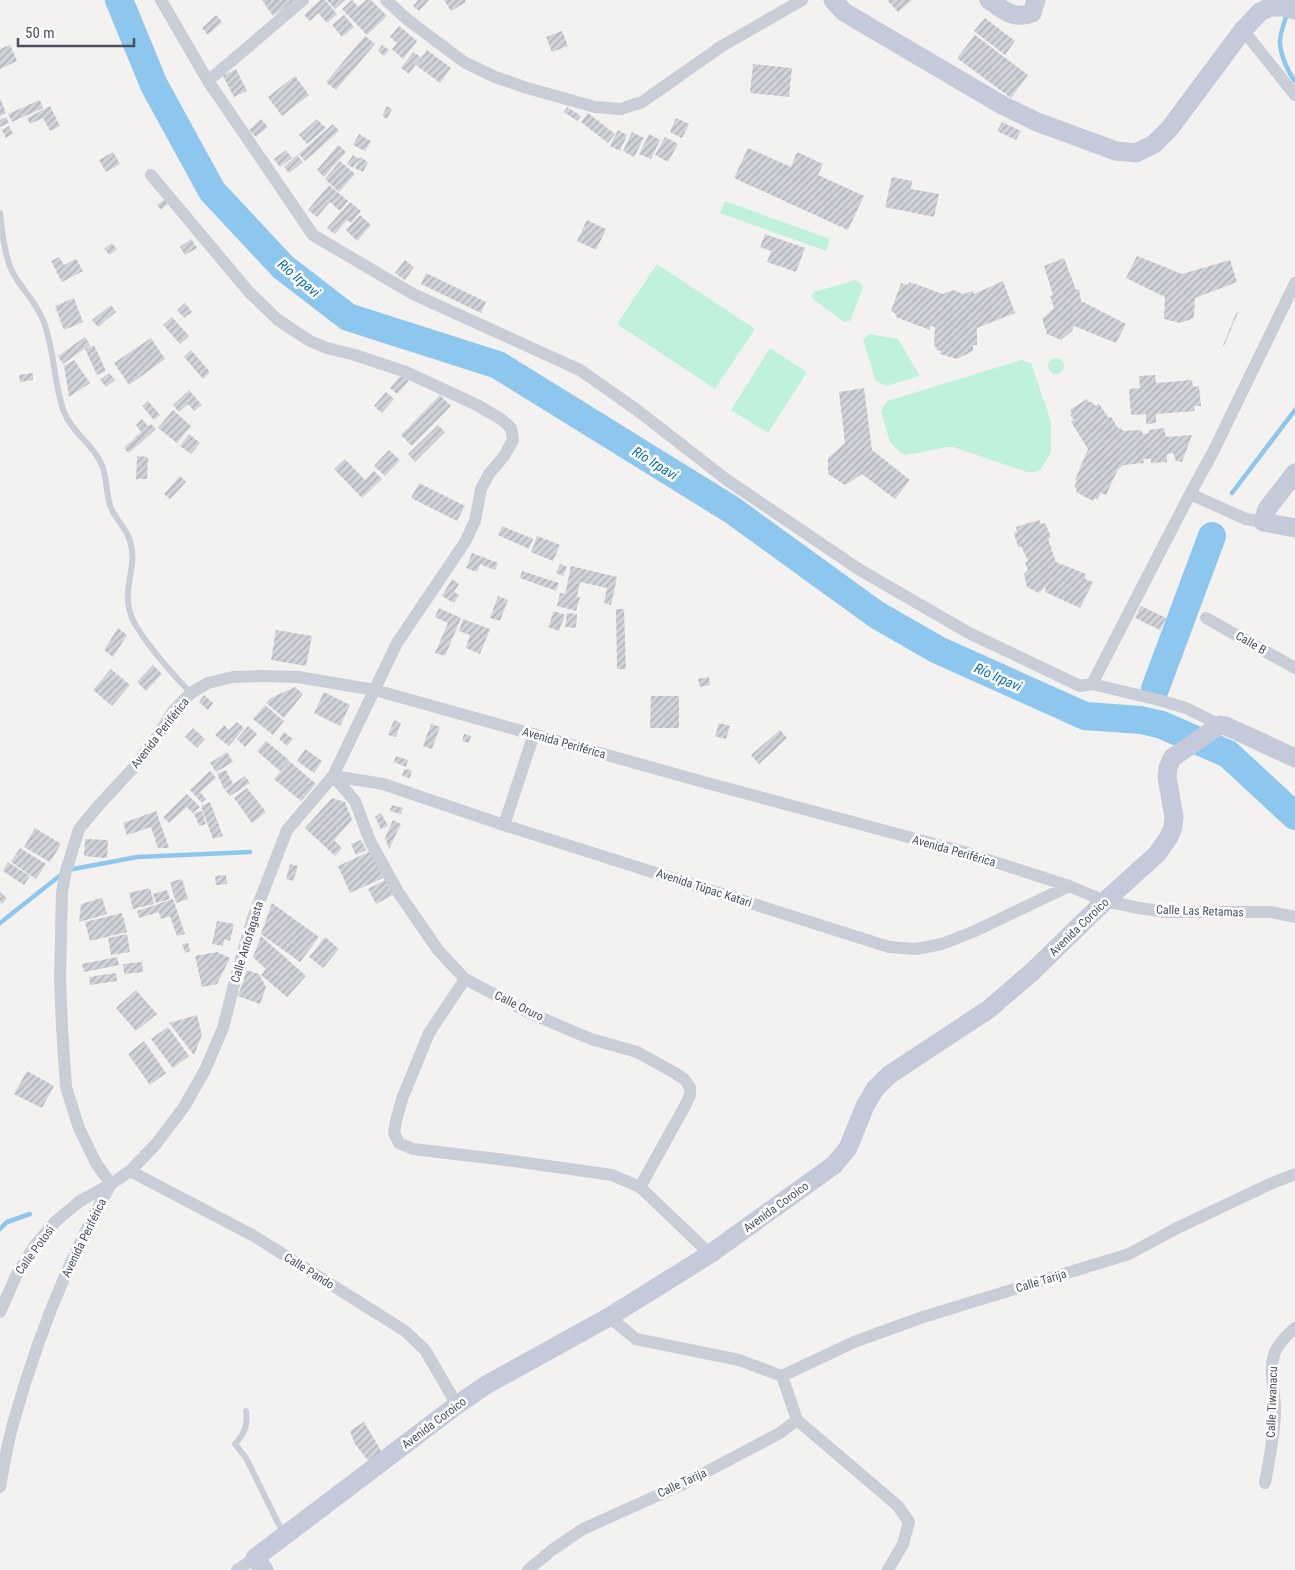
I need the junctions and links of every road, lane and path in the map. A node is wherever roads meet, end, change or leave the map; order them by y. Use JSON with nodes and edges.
{"nodes":[{"id":1,"x":161,"y":0,"type":"edge"},
{"id":2,"x":303,"y":0,"type":"edge"},
{"id":3,"x":386,"y":0,"type":"edge"},
{"id":4,"x":802,"y":0,"type":"edge"},
{"id":5,"x":833,"y":0,"type":"edge"},
{"id":6,"x":989,"y":0,"type":"edge"},
{"id":7,"x":1036,"y":0,"type":"edge"},
{"id":8,"x":1280,"y":6,"type":"edge"},
{"id":9,"x":1244,"y":30,"type":"junction"},
{"id":10,"x":208,"y":81,"type":"junction"},
{"id":11,"x":1295,"y":95,"type":"edge"},
{"id":12,"x":151,"y":175,"type":"dead end"},
{"id":13,"x":0,"y":213,"type":"edge"},
{"id":14,"x":1295,"y":283,"type":"edge"},
{"id":15,"x":1295,"y":473,"type":"edge"},
{"id":16,"x":1190,"y":494,"type":"junction"},
{"id":17,"x":1263,"y":522,"type":"junction"},
{"id":18,"x":1295,"y":528,"type":"edge"},
{"id":19,"x":1206,"y":618,"type":"dead end"},
{"id":20,"x":1295,"y":668,"type":"edge"},
{"id":21,"x":1092,"y":684,"type":"junction"},
{"id":22,"x":375,"y":690,"type":"junction"},
{"id":23,"x":191,"y":693,"type":"junction"},
{"id":24,"x":1215,"y":728,"type":"junction"},
{"id":25,"x":534,"y":734,"type":"junction"},
{"id":26,"x":1295,"y":758,"type":"edge"},
{"id":27,"x":333,"y":776,"type":"junction"},
{"id":28,"x":504,"y":825,"type":"junction"},
{"id":29,"x":1069,"y":886,"type":"junction"},
{"id":30,"x":1105,"y":901,"type":"junction"},
{"id":31,"x":1295,"y":917,"type":"edge"},
{"id":32,"x":465,"y":979,"type":"junction"},
{"id":33,"x":130,"y":1171,"type":"junction"},
{"id":34,"x":1295,"y":1174,"type":"edge"},
{"id":35,"x":111,"y":1184,"type":"junction"},
{"id":36,"x":640,"y":1187,"type":"junction"},
{"id":37,"x":710,"y":1254,"type":"junction"},
{"id":38,"x":0,"y":1312,"type":"edge"},
{"id":39,"x":609,"y":1317,"type":"junction"},
{"id":40,"x":1295,"y":1328,"type":"edge"},
{"id":41,"x":782,"y":1376,"type":"junction"},
{"id":42,"x":458,"y":1405,"type":"junction"},
{"id":43,"x":246,"y":1411,"type":"dead end"},
{"id":44,"x":797,"y":1420,"type":"junction"},
{"id":45,"x":1265,"y":1483,"type":"dead end"},
{"id":46,"x":0,"y":1488,"type":"edge"},
{"id":47,"x":285,"y":1536,"type":"junction"},
{"id":48,"x":259,"y":1564,"type":"edge"},
{"id":49,"x":237,"y":1570,"type":"edge"},
{"id":50,"x":528,"y":1570,"type":"edge"},
{"id":51,"x":888,"y":1570,"type":"edge"}],
"edges":[{"from":1,"to":10,"type":"street"},
{"from":2,"to":10,"type":"street"},
{"from":3,"to":4,"type":"street"},
{"from":5,"to":9,"type":"main road"},
{"from":6,"to":7,"type":"main road"},
{"from":8,"to":9,"type":"main road"},
{"from":9,"to":11,"type":"street"},
{"from":10,"to":21,"type":"street"},
{"from":12,"to":22,"type":"street","name":"Calle Antofagasta"},
{"from":13,"to":23,"type":"lane"},
{"from":14,"to":16,"type":"street"},
{"from":15,"to":17,"type":"main road"},
{"from":16,"to":17,"type":"street"},
{"from":16,"to":21,"type":"street"},
{"from":17,"to":18,"type":"main road"},
{"from":19,"to":20,"type":"street","name":"Calle B"},
{"from":21,"to":24,"type":"street"},
{"from":22,"to":23,"type":"street","name":"Avenida Periférica"},
{"from":22,"to":25,"type":"street","name":"Avenida Periférica"},
{"from":22,"to":27,"type":"street","name":"Calle Antofagasta"},
{"from":23,"to":35,"type":"street","name":"Avenida Periférica"},
{"from":24,"to":26,"type":"main road"},
{"from":24,"to":30,"type":"main road","name":"Avenida Coroico"},
{"from":25,"to":28,"type":"street"},
{"from":25,"to":29,"type":"street","name":"Avenida Periférica"},
{"from":27,"to":28,"type":"street","name":"Avenida Túpac Katari"},
{"from":27,"to":32,"type":"street","name":"Calle Oruro"},
{"from":27,"to":33,"type":"street","name":"Calle Antofagasta"},
{"from":28,"to":29,"type":"street","name":"Avenida Túpac Katari"},
{"from":29,"to":30,"type":"street","name":"Avenida Periférica"},
{"from":30,"to":31,"type":"street","name":"Calle Las Retamas"},
{"from":30,"to":37,"type":"main road","name":"Avenida Coroico"},
{"from":32,"to":36,"type":"street","name":"Calle Oruro"},
{"from":32,"to":36,"type":"street"},
{"from":33,"to":35,"type":"street","name":"Calle Antofagasta"},
{"from":33,"to":42,"type":"street","name":"Calle Pando"},
{"from":34,"to":41,"type":"street","name":"Calle Tarija"},
{"from":35,"to":38,"type":"street","name":"Calle Potosi"},
{"from":35,"to":46,"type":"street","name":"Avenida Periférica"},
{"from":36,"to":37,"type":"street"},
{"from":37,"to":39,"type":"main road","name":"Avenida Coroico"},
{"from":39,"to":41,"type":"street"},
{"from":39,"to":42,"type":"main road","name":"Avenida Coroico"},
{"from":40,"to":45,"type":"street","name":"Calle Tiwanacu"},
{"from":41,"to":44,"type":"street"},
{"from":42,"to":47,"type":"main road","name":"Avenida Coroico"},
{"from":43,"to":47,"type":"lane"},
{"from":44,"to":50,"type":"street","name":"Calle Tarija"},
{"from":44,"to":51,"type":"street"},
{"from":47,"to":48,"type":"main road","name":"Avenida Coroico"},
{"from":48,"to":49,"type":"street"}]}
